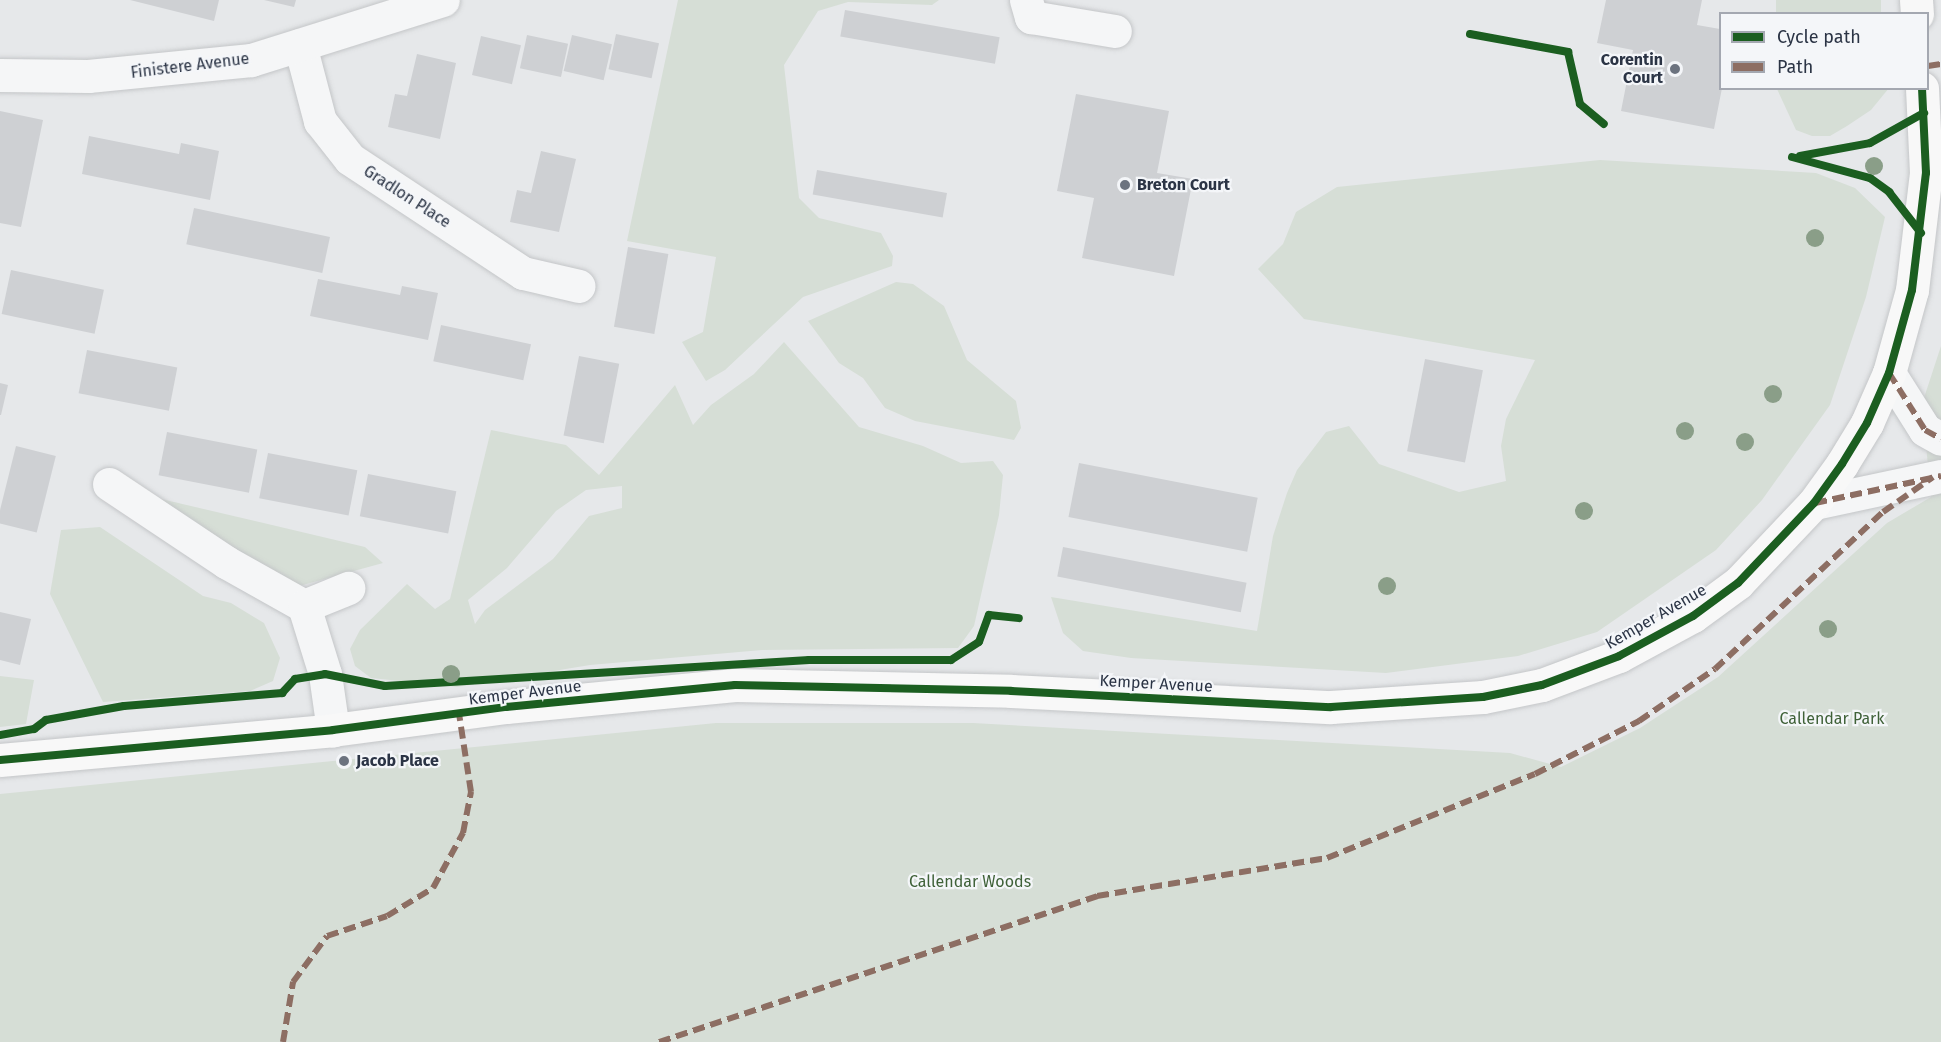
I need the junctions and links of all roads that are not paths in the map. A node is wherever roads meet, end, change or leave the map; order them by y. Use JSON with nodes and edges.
{"nodes":[{"id":1,"x":443,"y":0,"type":"edge"},
{"id":2,"x":1026,"y":0,"type":"edge"},
{"id":3,"x":1115,"y":31,"type":"dead end"},
{"id":4,"x":300,"y":45,"type":"junction"},
{"id":5,"x":0,"y":75,"type":"edge"},
{"id":6,"x":1922,"y":90,"type":"edge"},
{"id":7,"x":579,"y":286,"type":"dead end"},
{"id":8,"x":1889,"y":373,"type":"junction"},
{"id":9,"x":1941,"y":439,"type":"edge"},
{"id":10,"x":1941,"y":476,"type":"edge"},
{"id":11,"x":109,"y":484,"type":"dead end"},
{"id":12,"x":1814,"y":503,"type":"junction"},
{"id":13,"x":348,"y":588,"type":"dead end"},
{"id":14,"x":304,"y":606,"type":"junction"},
{"id":15,"x":333,"y":730,"type":"junction"},
{"id":16,"x":0,"y":760,"type":"edge"}],
"edges":[{"from":1,"to":4,"type":"street","name":"Finistere Avenue"},
{"from":2,"to":3,"type":"street"},
{"from":4,"to":5,"type":"street","name":"Finistere Avenue"},
{"from":4,"to":7,"type":"street","name":"Gradlon Place"},
{"from":6,"to":8,"type":"street","name":"Kemper Avenue"},
{"from":8,"to":9,"type":"street"},
{"from":8,"to":12,"type":"street","name":"Kemper Avenue"},
{"from":10,"to":12,"type":"street"},
{"from":11,"to":14,"type":"street"},
{"from":12,"to":15,"type":"street","name":"Kemper Avenue"},
{"from":13,"to":14,"type":"street"},
{"from":14,"to":15,"type":"street"},
{"from":15,"to":16,"type":"street","name":"Kemper Avenue"}]}
